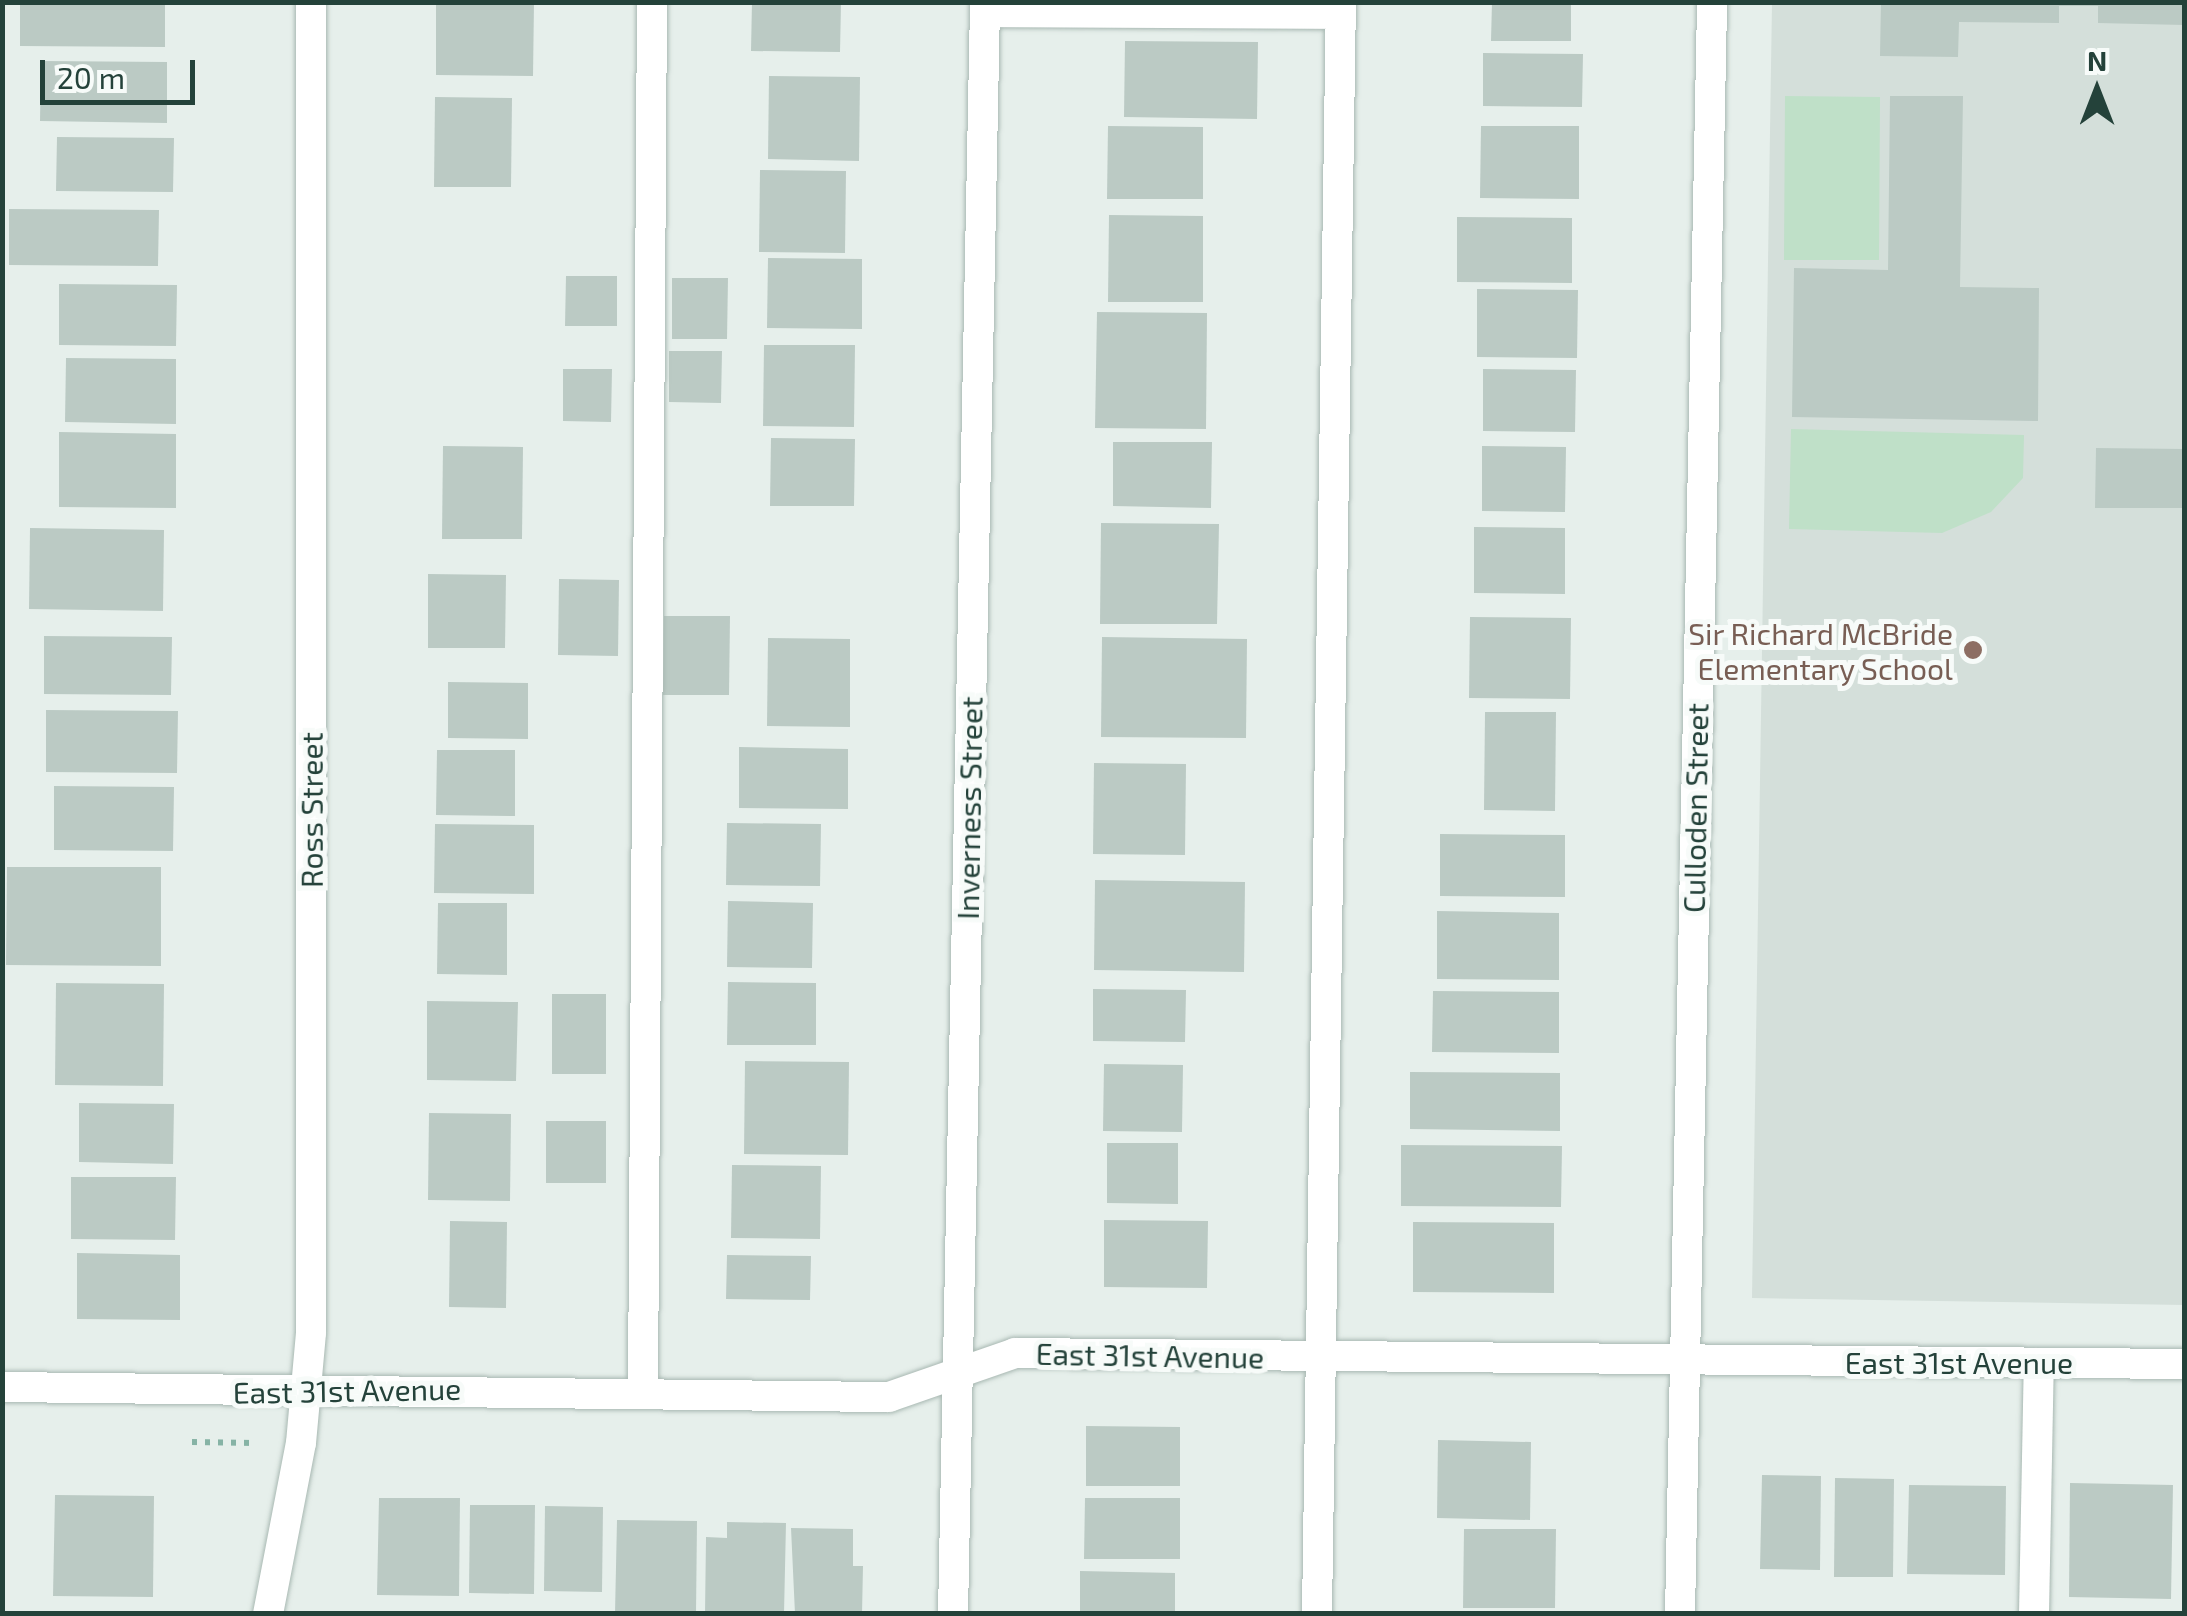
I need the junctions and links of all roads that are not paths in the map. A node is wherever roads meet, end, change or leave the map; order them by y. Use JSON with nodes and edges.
{"nodes":[{"id":1,"x":311,"y":2,"type":"edge"},
{"id":2,"x":652,"y":2,"type":"edge"},
{"id":3,"x":1712,"y":2,"type":"edge"},
{"id":4,"x":985,"y":7,"type":"edge"},
{"id":5,"x":1341,"y":8,"type":"edge"},
{"id":6,"x":1322,"y":1358,"type":"junction"},
{"id":7,"x":1684,"y":1360,"type":"junction"},
{"id":8,"x":2039,"y":1363,"type":"junction"},
{"id":9,"x":2184,"y":1364,"type":"edge"},
{"id":10,"x":957,"y":1373,"type":"junction"},
{"id":11,"x":2,"y":1387,"type":"edge"},
{"id":12,"x":308,"y":1390,"type":"junction"},
{"id":13,"x":643,"y":1392,"type":"junction"},
{"id":14,"x":268,"y":1614,"type":"edge"},
{"id":15,"x":953,"y":1614,"type":"edge"},
{"id":16,"x":1317,"y":1614,"type":"edge"},
{"id":17,"x":1680,"y":1614,"type":"edge"},
{"id":18,"x":2034,"y":1614,"type":"edge"}],
"edges":[{"from":1,"to":12,"type":"street","name":"Ross Street"},
{"from":2,"to":13,"type":"street"},
{"from":3,"to":7,"type":"street","name":"Culloden Street"},
{"from":4,"to":5,"type":"street"},
{"from":4,"to":10,"type":"street","name":"Inverness Street"},
{"from":5,"to":6,"type":"street"},
{"from":6,"to":7,"type":"street","name":"East 31st Avenue"},
{"from":6,"to":10,"type":"street","name":"East 31st Avenue"},
{"from":6,"to":16,"type":"street"},
{"from":7,"to":8,"type":"street","name":"East 31st Avenue"},
{"from":7,"to":17,"type":"street","name":"Culloden Street"},
{"from":8,"to":9,"type":"street","name":"East 31st Avenue"},
{"from":8,"to":18,"type":"street"},
{"from":10,"to":13,"type":"street","name":"East 31st Avenue"},
{"from":10,"to":15,"type":"street","name":"Inverness Street"},
{"from":11,"to":12,"type":"street","name":"East 31st Avenue"},
{"from":12,"to":13,"type":"street","name":"East 31st Avenue"},
{"from":12,"to":14,"type":"street","name":"Ross Street"}]}
